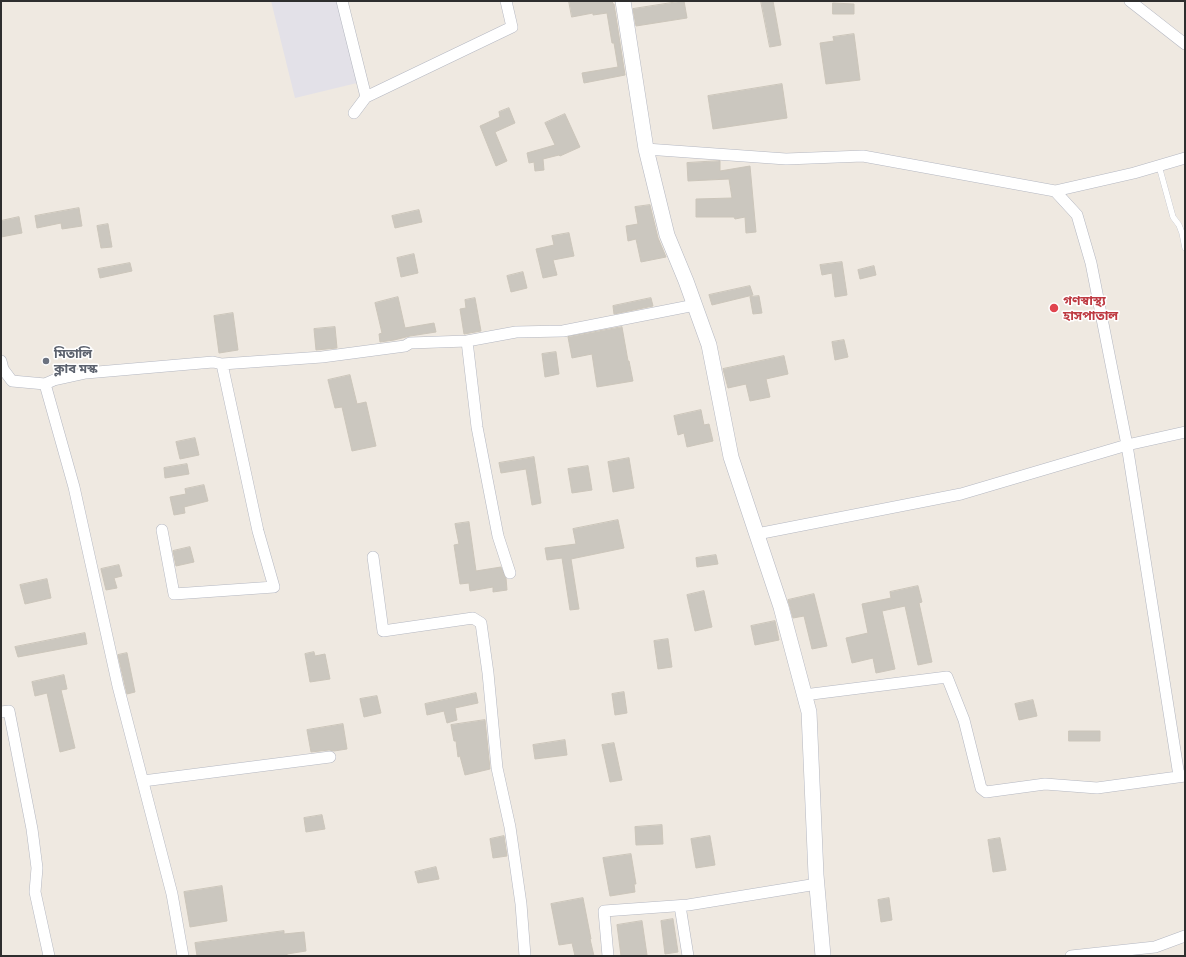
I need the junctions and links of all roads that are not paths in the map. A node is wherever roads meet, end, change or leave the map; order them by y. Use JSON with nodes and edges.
{"nodes":[{"id":1,"x":342,"y":1,"type":"edge"},
{"id":2,"x":506,"y":1,"type":"edge"},
{"id":3,"x":623,"y":1,"type":"edge"},
{"id":4,"x":1130,"y":1,"type":"edge"},
{"id":5,"x":1185,"y":44,"type":"edge"},
{"id":6,"x":366,"y":97,"type":"junction"},
{"id":7,"x":354,"y":113,"type":"dead end"},
{"id":8,"x":646,"y":149,"type":"junction"},
{"id":9,"x":1185,"y":158,"type":"edge"},
{"id":10,"x":1159,"y":166,"type":"junction"},
{"id":11,"x":1055,"y":191,"type":"junction"},
{"id":12,"x":1185,"y":248,"type":"edge"},
{"id":13,"x":695,"y":305,"type":"junction"},
{"id":14,"x":467,"y":341,"type":"junction"},
{"id":15,"x":1,"y":361,"type":"edge"},
{"id":16,"x":222,"y":364,"type":"junction"},
{"id":17,"x":45,"y":384,"type":"junction"},
{"id":18,"x":1185,"y":432,"type":"edge"},
{"id":19,"x":1127,"y":446,"type":"junction"},
{"id":20,"x":162,"y":530,"type":"dead end"},
{"id":21,"x":757,"y":534,"type":"junction"},
{"id":22,"x":373,"y":557,"type":"dead end"},
{"id":23,"x":510,"y":573,"type":"dead end"},
{"id":24,"x":804,"y":695,"type":"junction"},
{"id":25,"x":1,"y":712,"type":"edge"},
{"id":26,"x":330,"y":757,"type":"dead end"},
{"id":27,"x":1182,"y":776,"type":"edge"},
{"id":28,"x":143,"y":781,"type":"junction"},
{"id":29,"x":817,"y":884,"type":"junction"},
{"id":30,"x":680,"y":906,"type":"junction"},
{"id":31,"x":1185,"y":936,"type":"edge"},
{"id":32,"x":1138,"y":952,"type":"edge"},
{"id":33,"x":49,"y":956,"type":"edge"},
{"id":34,"x":183,"y":956,"type":"edge"},
{"id":35,"x":526,"y":956,"type":"edge"},
{"id":36,"x":608,"y":956,"type":"edge"},
{"id":37,"x":688,"y":956,"type":"edge"},
{"id":38,"x":823,"y":956,"type":"edge"},
{"id":39,"x":1071,"y":956,"type":"edge"}],
"edges":[{"from":1,"to":6,"type":"street"},
{"from":2,"to":6,"type":"street"},
{"from":3,"to":8,"type":"street"},
{"from":4,"to":5,"type":"street"},
{"from":6,"to":7,"type":"street"},
{"from":8,"to":11,"type":"street"},
{"from":8,"to":13,"type":"street"},
{"from":9,"to":10,"type":"street"},
{"from":10,"to":11,"type":"street"},
{"from":10,"to":12,"type":"lane"},
{"from":11,"to":19,"type":"street"},
{"from":13,"to":14,"type":"street"},
{"from":13,"to":21,"type":"street"},
{"from":14,"to":16,"type":"street"},
{"from":14,"to":23,"type":"street"},
{"from":15,"to":17,"type":"street"},
{"from":16,"to":17,"type":"street"},
{"from":16,"to":20,"type":"street"},
{"from":17,"to":28,"type":"street"},
{"from":18,"to":19,"type":"street"},
{"from":19,"to":21,"type":"street"},
{"from":19,"to":27,"type":"street"},
{"from":21,"to":24,"type":"street"},
{"from":22,"to":35,"type":"street"},
{"from":24,"to":27,"type":"street"},
{"from":24,"to":29,"type":"street"},
{"from":25,"to":33,"type":"street"},
{"from":26,"to":28,"type":"street"},
{"from":28,"to":34,"type":"street"},
{"from":29,"to":30,"type":"street"},
{"from":29,"to":38,"type":"street"},
{"from":30,"to":36,"type":"street"},
{"from":30,"to":37,"type":"street"},
{"from":31,"to":32,"type":"street"},
{"from":32,"to":39,"type":"street"}]}
